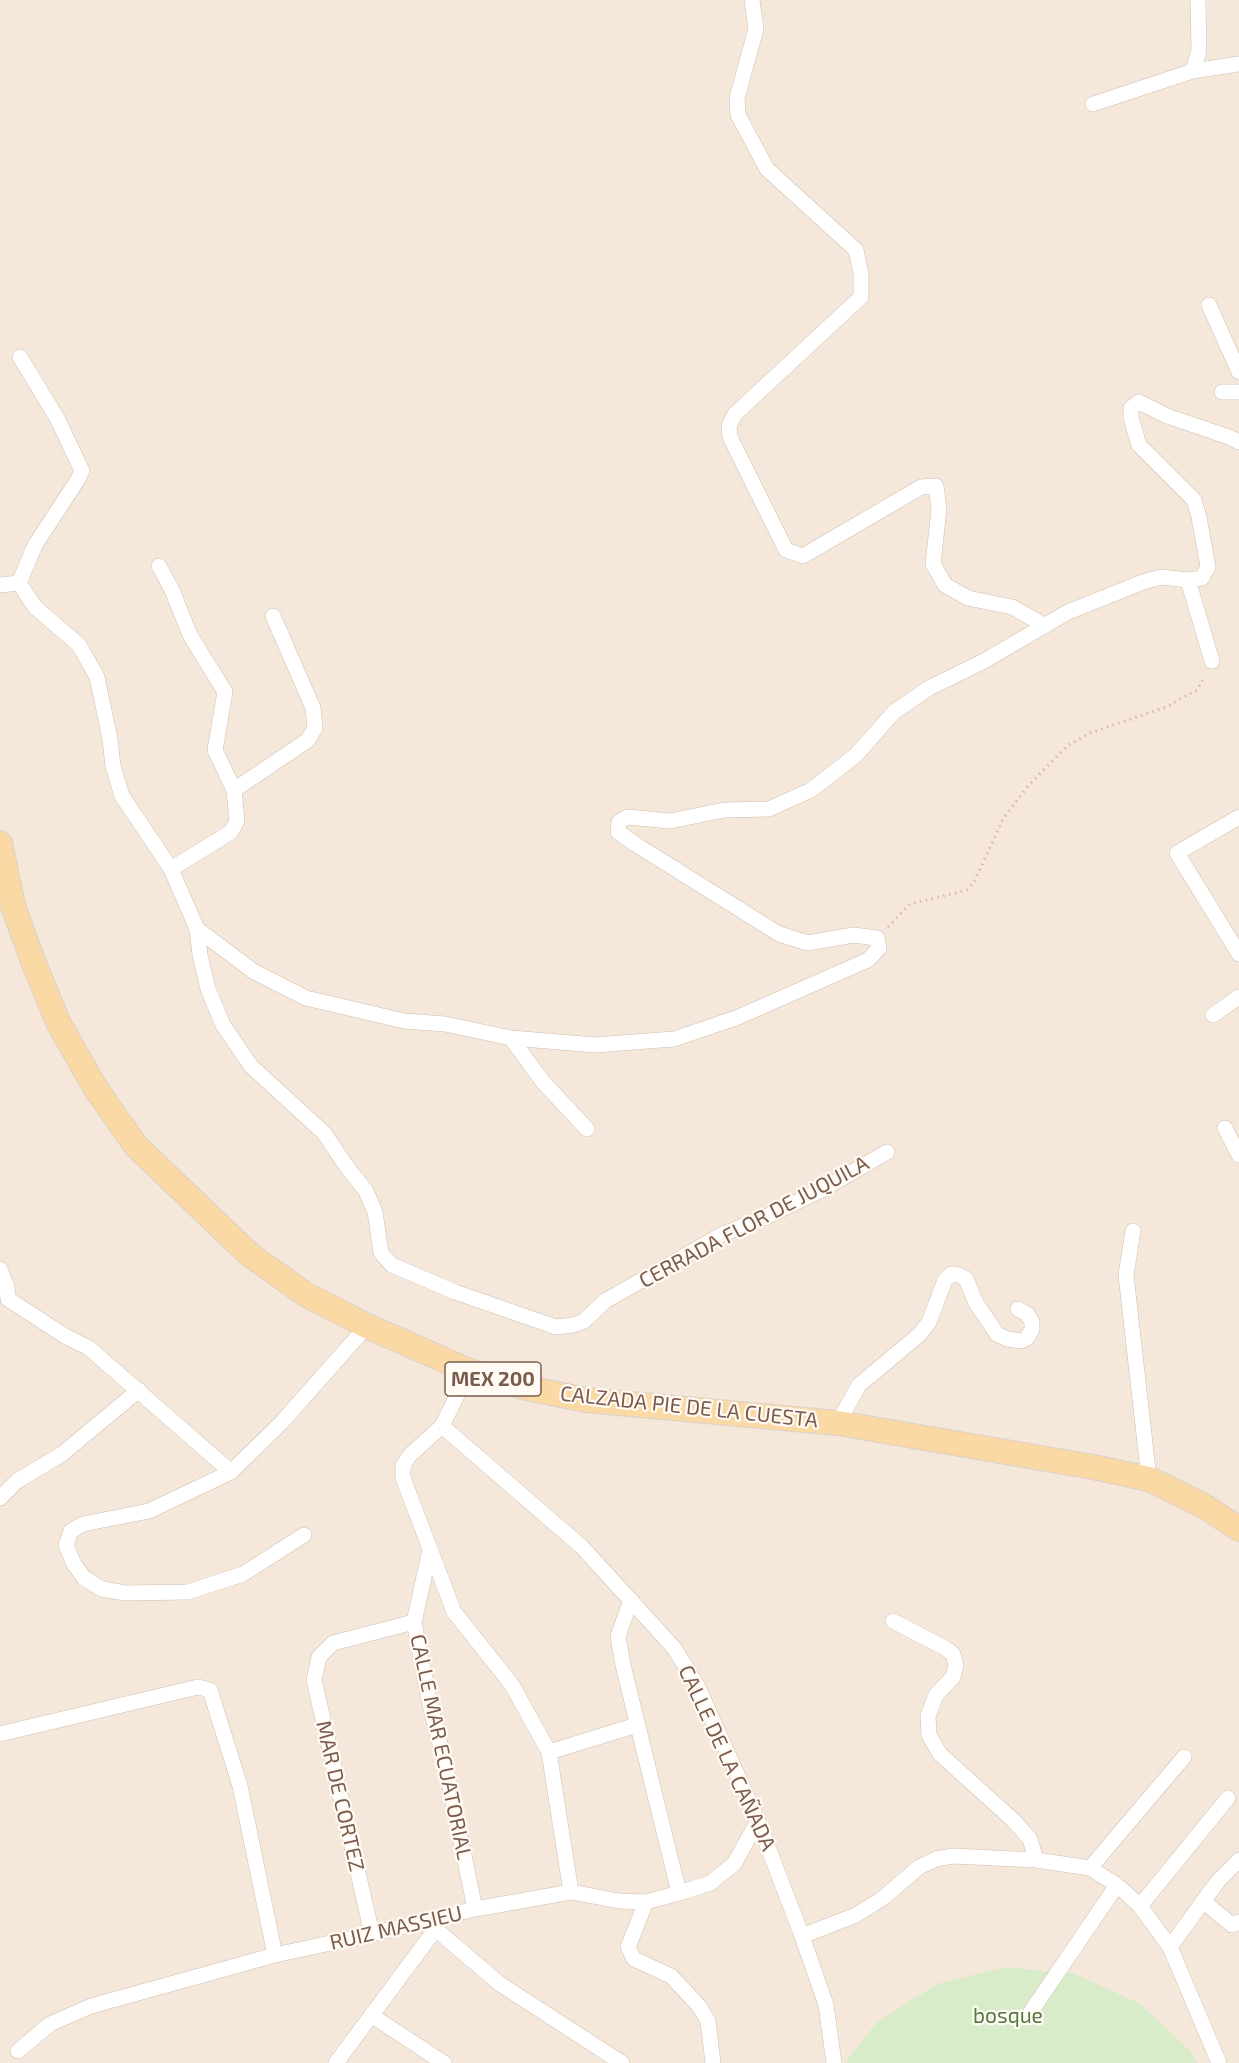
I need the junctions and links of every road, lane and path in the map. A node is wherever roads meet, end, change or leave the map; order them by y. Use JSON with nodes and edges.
{"nodes":[{"id":1,"x":752,"y":0,"type":"edge"},
{"id":2,"x":1198,"y":0,"type":"edge"},
{"id":3,"x":1239,"y":64,"type":"edge"},
{"id":4,"x":1193,"y":71,"type":"junction"},
{"id":5,"x":1093,"y":104,"type":"dead end"},
{"id":6,"x":1209,"y":305,"type":"dead end"},
{"id":7,"x":20,"y":357,"type":"dead end"},
{"id":8,"x":1239,"y":372,"type":"edge"},
{"id":9,"x":1222,"y":392,"type":"dead end"},
{"id":10,"x":1239,"y":392,"type":"edge"},
{"id":11,"x":1239,"y":442,"type":"edge"},
{"id":12,"x":159,"y":566,"type":"dead end"},
{"id":13,"x":1183,"y":579,"type":"junction"},
{"id":14,"x":19,"y":583,"type":"junction"},
{"id":15,"x":0,"y":585,"type":"edge"},
{"id":16,"x":273,"y":616,"type":"dead end"},
{"id":17,"x":1044,"y":625,"type":"junction"},
{"id":18,"x":1212,"y":661,"type":"joint"},
{"id":19,"x":234,"y":790,"type":"junction"},
{"id":20,"x":1239,"y":817,"type":"edge"},
{"id":21,"x":0,"y":843,"type":"edge"},
{"id":22,"x":171,"y":869,"type":"junction"},
{"id":23,"x":197,"y":929,"type":"junction"},
{"id":24,"x":877,"y":939,"type":"junction"},
{"id":25,"x":1239,"y":954,"type":"edge"},
{"id":26,"x":1238,"y":1001,"type":"edge"},
{"id":27,"x":1212,"y":1015,"type":"dead end"},
{"id":28,"x":511,"y":1038,"type":"junction"},
{"id":29,"x":1225,"y":1128,"type":"dead end"},
{"id":30,"x":586,"y":1129,"type":"dead end"},
{"id":31,"x":887,"y":1152,"type":"dead end"},
{"id":32,"x":1239,"y":1155,"type":"edge"},
{"id":33,"x":1133,"y":1231,"type":"dead end"},
{"id":34,"x":0,"y":1269,"type":"edge"},
{"id":35,"x":4,"y":1300,"type":"edge"},
{"id":36,"x":1018,"y":1309,"type":"dead end"},
{"id":37,"x":367,"y":1326,"type":"junction"},
{"id":38,"x":469,"y":1371,"type":"junction"},
{"id":39,"x":139,"y":1390,"type":"junction"},
{"id":40,"x":838,"y":1423,"type":"junction"},
{"id":41,"x":442,"y":1426,"type":"junction"},
{"id":42,"x":231,"y":1472,"type":"junction"},
{"id":43,"x":1149,"y":1479,"type":"junction"},
{"id":44,"x":0,"y":1498,"type":"edge"},
{"id":45,"x":1239,"y":1529,"type":"edge"},
{"id":46,"x":304,"y":1535,"type":"dead end"},
{"id":47,"x":430,"y":1550,"type":"junction"},
{"id":48,"x":632,"y":1600,"type":"junction"},
{"id":49,"x":414,"y":1622,"type":"junction"},
{"id":50,"x":893,"y":1622,"type":"dead end"},
{"id":51,"x":637,"y":1725,"type":"junction"},
{"id":52,"x":0,"y":1734,"type":"edge"},
{"id":53,"x":549,"y":1752,"type":"junction"},
{"id":54,"x":1184,"y":1757,"type":"dead end"},
{"id":55,"x":1228,"y":1798,"type":"dead end"},
{"id":56,"x":758,"y":1821,"type":"junction"},
{"id":57,"x":1036,"y":1860,"type":"junction"},
{"id":58,"x":1239,"y":1860,"type":"edge"},
{"id":59,"x":1090,"y":1868,"type":"junction"},
{"id":60,"x":1117,"y":1885,"type":"junction"},
{"id":61,"x":571,"y":1892,"type":"junction"},
{"id":62,"x":679,"y":1893,"type":"junction"},
{"id":63,"x":1203,"y":1901,"type":"junction"},
{"id":64,"x":646,"y":1902,"type":"junction"},
{"id":65,"x":1140,"y":1906,"type":"junction"},
{"id":66,"x":475,"y":1909,"type":"junction"},
{"id":67,"x":1239,"y":1922,"type":"edge"},
{"id":68,"x":430,"y":1926,"type":"junction"},
{"id":69,"x":372,"y":1934,"type":"junction"},
{"id":70,"x":802,"y":1936,"type":"junction"},
{"id":71,"x":1170,"y":1947,"type":"junction"},
{"id":72,"x":274,"y":1955,"type":"junction"},
{"id":73,"x":371,"y":2015,"type":"junction"},
{"id":74,"x":1028,"y":2016,"type":"dead end"},
{"id":75,"x":18,"y":2051,"type":"dead end"},
{"id":76,"x":336,"y":2063,"type":"edge"},
{"id":77,"x":444,"y":2063,"type":"edge"},
{"id":78,"x":622,"y":2063,"type":"edge"},
{"id":79,"x":713,"y":2063,"type":"edge"},
{"id":80,"x":834,"y":2063,"type":"edge"},
{"id":81,"x":1219,"y":2063,"type":"edge"}],
"edges":[{"from":1,"to":17,"type":"street"},
{"from":2,"to":4,"type":"street"},
{"from":3,"to":4,"type":"street"},
{"from":4,"to":5,"type":"street"},
{"from":6,"to":8,"type":"street"},
{"from":7,"to":14,"type":"street"},
{"from":9,"to":10,"type":"street"},
{"from":11,"to":13,"type":"street"},
{"from":12,"to":19,"type":"street"},
{"from":13,"to":17,"type":"street"},
{"from":13,"to":18,"type":"street"},
{"from":14,"to":15,"type":"street"},
{"from":14,"to":22,"type":"street"},
{"from":16,"to":19,"type":"street"},
{"from":17,"to":24,"type":"street"},
{"from":18,"to":24,"type":"path"},
{"from":19,"to":22,"type":"street"},
{"from":20,"to":25,"type":"street"},
{"from":21,"to":37,"type":"main road","name":"CALZADA PIE DE LA CUESTA","number":"MEX 200"},
{"from":22,"to":23,"type":"street"},
{"from":23,"to":28,"type":"street"},
{"from":23,"to":31,"type":"street","name":"CERRADA FLOR DE JUQUILA"},
{"from":24,"to":28,"type":"street"},
{"from":26,"to":27,"type":"street"},
{"from":28,"to":30,"type":"street"},
{"from":29,"to":32,"type":"street"},
{"from":33,"to":43,"type":"street"},
{"from":34,"to":35,"type":"street"},
{"from":35,"to":39,"type":"street"},
{"from":36,"to":40,"type":"street"},
{"from":37,"to":38,"type":"main road","name":"CALZADA PIE DE LA CUESTA","number":"MEX 200"},
{"from":37,"to":42,"type":"street"},
{"from":38,"to":40,"type":"main road","name":"CALZADA PIE DE LA CUESTA","number":"MEX 200"},
{"from":38,"to":41,"type":"street"},
{"from":39,"to":42,"type":"street"},
{"from":39,"to":44,"type":"street"},
{"from":40,"to":43,"type":"main road","name":"CALZADA PIE DE LA CUESTA","number":"MEX 200"},
{"from":41,"to":47,"type":"street"},
{"from":41,"to":48,"type":"street","name":"CALLE DE LA CAÑADA"},
{"from":42,"to":46,"type":"street"},
{"from":43,"to":45,"type":"main road","name":"CALZADA PIE DE LA CUESTA","number":"MEX 200"},
{"from":47,"to":49,"type":"street","name":"CALLE MAR ECUATORIAL"},
{"from":47,"to":53,"type":"street"},
{"from":48,"to":51,"type":"street"},
{"from":48,"to":56,"type":"street","name":"CALLE DE LA CAÑADA"},
{"from":49,"to":66,"type":"street","name":"CALLE MAR ECUATORIAL"},
{"from":49,"to":69,"type":"street","name":"MAR DE CORTEZ"},
{"from":50,"to":57,"type":"street"},
{"from":51,"to":53,"type":"street"},
{"from":51,"to":62,"type":"street"},
{"from":52,"to":72,"type":"street"},
{"from":53,"to":61,"type":"street"},
{"from":54,"to":59,"type":"street"},
{"from":55,"to":65,"type":"street"},
{"from":56,"to":62,"type":"street","name":"RUIZ MASSIEU"},
{"from":56,"to":70,"type":"street","name":"CALLE DE LA CAÑADA"},
{"from":57,"to":59,"type":"street"},
{"from":57,"to":70,"type":"street"},
{"from":58,"to":63,"type":"street"},
{"from":59,"to":60,"type":"street"},
{"from":60,"to":65,"type":"street"},
{"from":60,"to":74,"type":"street"},
{"from":61,"to":64,"type":"street","name":"RUIZ MASSIEU"},
{"from":61,"to":66,"type":"street","name":"RUIZ MASSIEU"},
{"from":62,"to":64,"type":"street","name":"RUIZ MASSIEU"},
{"from":63,"to":67,"type":"street"},
{"from":63,"to":71,"type":"street"},
{"from":64,"to":79,"type":"street"},
{"from":65,"to":71,"type":"street"},
{"from":66,"to":68,"type":"street","name":"RUIZ MASSIEU"},
{"from":68,"to":69,"type":"street","name":"RUIZ MASSIEU"},
{"from":68,"to":73,"type":"street"},
{"from":68,"to":78,"type":"street"},
{"from":69,"to":72,"type":"street","name":"RUIZ MASSIEU"},
{"from":70,"to":80,"type":"street","name":"CALLE DE LA CAÑADA"},
{"from":71,"to":81,"type":"street"},
{"from":72,"to":75,"type":"street","name":"RUIZ MASSIEU"},
{"from":73,"to":76,"type":"street"},
{"from":73,"to":77,"type":"street"}]}
